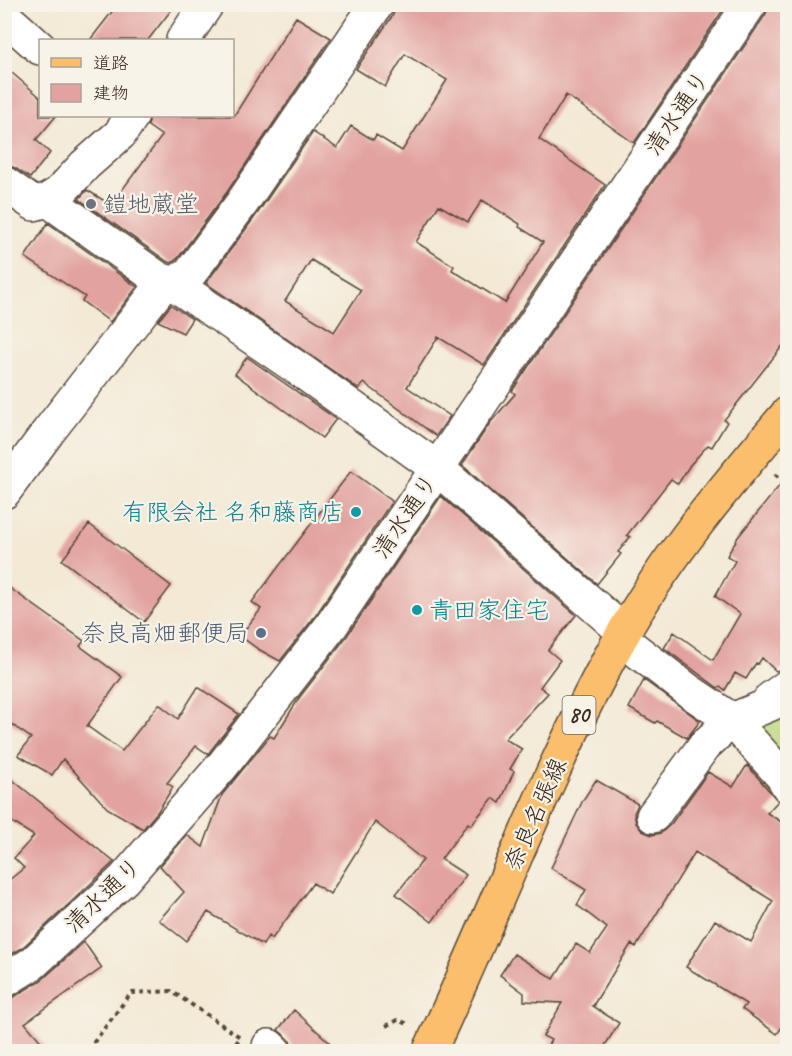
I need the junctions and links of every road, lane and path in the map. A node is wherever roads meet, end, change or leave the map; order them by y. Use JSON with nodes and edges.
{"nodes":[{"id":1,"x":207,"y":4,"type":"edge"},
{"id":2,"x":377,"y":4,"type":"edge"},
{"id":3,"x":750,"y":4,"type":"edge"},
{"id":4,"x":4,"y":16,"type":"edge"},
{"id":5,"x":184,"y":39,"type":"edge"},
{"id":6,"x":39,"y":47,"type":"edge"},
{"id":7,"x":127,"y":117,"type":"edge"},
{"id":8,"x":4,"y":183,"type":"edge"},
{"id":9,"x":48,"y":200,"type":"junction"},
{"id":10,"x":174,"y":284,"type":"junction"},
{"id":11,"x":788,"y":413,"type":"edge"},
{"id":12,"x":437,"y":468,"type":"junction"},
{"id":13,"x":4,"y":492,"type":"edge"},
{"id":14,"x":622,"y":635,"type":"junction"},
{"id":15,"x":788,"y":686,"type":"edge"},
{"id":16,"x":732,"y":720,"type":"junction"},
{"id":17,"x":788,"y":786,"type":"edge"},
{"id":18,"x":653,"y":816,"type":"dead end"},
{"id":19,"x":4,"y":981,"type":"edge"},
{"id":20,"x":96,"y":1052,"type":"edge"},
{"id":21,"x":231,"y":1052,"type":"edge"},
{"id":22,"x":429,"y":1052,"type":"edge"}],
"edges":[{"from":1,"to":5,"type":"street"},
{"from":2,"to":10,"type":"street"},
{"from":3,"to":12,"type":"street","name":"清水通り"},
{"from":4,"to":6,"type":"street"},
{"from":7,"to":9,"type":"street"},
{"from":8,"to":9,"type":"street"},
{"from":9,"to":10,"type":"street"},
{"from":10,"to":12,"type":"street"},
{"from":10,"to":13,"type":"street"},
{"from":11,"to":14,"type":"main road","name":"奈良名張線","number":"80"},
{"from":12,"to":14,"type":"street"},
{"from":12,"to":19,"type":"street","name":"清水通り"},
{"from":14,"to":16,"type":"street"},
{"from":14,"to":22,"type":"main road","name":"奈良名張線","number":"80"},
{"from":15,"to":16,"type":"street"},
{"from":16,"to":17,"type":"street"},
{"from":16,"to":18,"type":"street"},
{"from":20,"to":21,"type":"path"}]}
